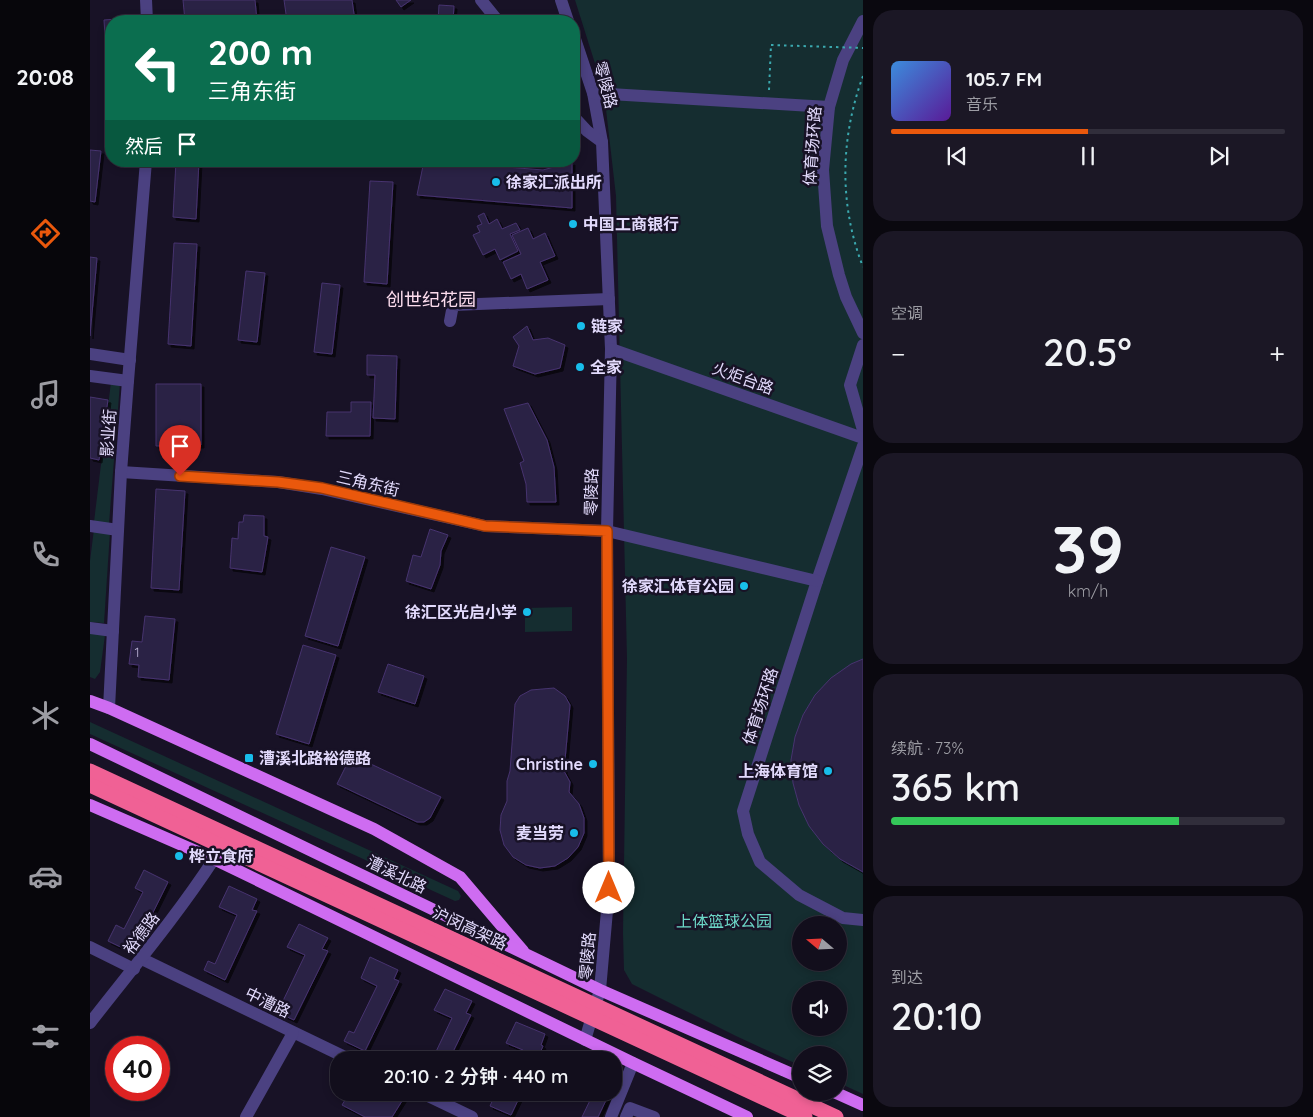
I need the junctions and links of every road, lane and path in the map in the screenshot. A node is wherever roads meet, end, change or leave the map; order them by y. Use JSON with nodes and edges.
{"nodes":[{"id":1,"x":146,"y":0,"type":"edge"},
{"id":2,"x":480,"y":0,"type":"edge"},
{"id":3,"x":560,"y":0,"type":"edge"},
{"id":4,"x":147,"y":15,"type":"edge"},
{"id":5,"x":493,"y":15,"type":"edge"},
{"id":6,"x":566,"y":15,"type":"edge"},
{"id":7,"x":863,"y":21,"type":"edge"},
{"id":8,"x":863,"y":48,"type":"edge"},
{"id":9,"x":580,"y":63,"type":"edge"},
{"id":10,"x":863,"y":76,"type":"edge"},
{"id":11,"x":593,"y":93,"type":"junction"},
{"id":12,"x":768,"y":104,"type":"junction"},
{"id":13,"x":829,"y":107,"type":"junction"},
{"id":14,"x":580,"y":123,"type":"edge"},
{"id":15,"x":602,"y":142,"type":"junction"},
{"id":16,"x":146,"y":167,"type":"edge"},
{"id":17,"x":863,"y":267,"type":"edge"},
{"id":18,"x":609,"y":299,"type":"junction"},
{"id":19,"x":450,"y":321,"type":"dead end"},
{"id":20,"x":863,"y":333,"type":"edge"},
{"id":21,"x":863,"y":345,"type":"edge"},
{"id":22,"x":611,"y":349,"type":"junction"},
{"id":23,"x":90,"y":354,"type":"edge"},
{"id":24,"x":130,"y":360,"type":"junction"},
{"id":25,"x":90,"y":376,"type":"edge"},
{"id":26,"x":128,"y":381,"type":"junction"},
{"id":27,"x":863,"y":430,"type":"edge"},
{"id":28,"x":863,"y":438,"type":"edge"},
{"id":29,"x":863,"y":446,"type":"edge"},
{"id":30,"x":860,"y":462,"type":"edge"},
{"id":31,"x":121,"y":472,"type":"junction"},
{"id":32,"x":90,"y":526,"type":"edge"},
{"id":33,"x":118,"y":530,"type":"junction"},
{"id":34,"x":607,"y":531,"type":"junction"},
{"id":35,"x":816,"y":581,"type":"junction"},
{"id":36,"x":90,"y":628,"type":"edge"},
{"id":37,"x":113,"y":631,"type":"junction"},
{"id":38,"x":90,"y":701,"type":"edge"},
{"id":39,"x":109,"y":708,"type":"junction"},
{"id":40,"x":90,"y":744,"type":"edge"},
{"id":41,"x":90,"y":771,"type":"edge"},
{"id":42,"x":90,"y":785,"type":"edge"},
{"id":43,"x":90,"y":805,"type":"edge"},
{"id":44,"x":214,"y":859,"type":"junction"},
{"id":45,"x":863,"y":920,"type":"edge"},
{"id":46,"x":90,"y":947,"type":"edge"},
{"id":47,"x":527,"y":955,"type":"junction"},
{"id":48,"x":138,"y":964,"type":"junction"},
{"id":49,"x":600,"y":990,"type":"junction"},
{"id":50,"x":90,"y":1023,"type":"edge"},
{"id":51,"x":293,"y":1032,"type":"junction"},
{"id":52,"x":585,"y":1040,"type":"junction"},
{"id":53,"x":332,"y":1051,"type":"edge"},
{"id":54,"x":633,"y":1063,"type":"junction"},
{"id":55,"x":792,"y":1074,"type":"edge"},
{"id":56,"x":847,"y":1098,"type":"edge"},
{"id":57,"x":439,"y":1101,"type":"edge"},
{"id":58,"x":863,"y":1105,"type":"edge"},
{"id":59,"x":742,"y":1116,"type":"edge"},
{"id":60,"x":246,"y":1117,"type":"edge"},
{"id":61,"x":472,"y":1117,"type":"edge"},
{"id":62,"x":611,"y":1117,"type":"edge"},
{"id":63,"x":626,"y":1117,"type":"edge"},
{"id":64,"x":654,"y":1117,"type":"edge"},
{"id":65,"x":805,"y":1117,"type":"edge"},
{"id":66,"x":836,"y":1117,"type":"edge"}],
"edges":[{"from":1,"to":4,"type":"street"},
{"from":2,"to":5,"type":"street"},
{"from":3,"to":6,"type":"street"},
{"from":7,"to":13,"type":"street","name":"体育场环路"},
{"from":8,"to":12,"type":"path","bridge":true},
{"from":9,"to":11,"type":"street","name":"零陵路"},
{"from":10,"to":17,"type":"path"},
{"from":11,"to":12,"type":"street"},
{"from":11,"to":15,"type":"street","name":"零陵路"},
{"from":12,"to":13,"type":"street"},
{"from":13,"to":20,"type":"street","name":"体育场环路"},
{"from":14,"to":15,"type":"street"},
{"from":15,"to":18,"type":"street","name":"零陵路"},
{"from":16,"to":24,"type":"street","name":"影业街"},
{"from":18,"to":19,"type":"street"},
{"from":18,"to":22,"type":"street","name":"零陵路"},
{"from":21,"to":27,"type":"street"},
{"from":22,"to":28,"type":"street","name":"火炬台路"},
{"from":22,"to":34,"type":"street","name":"零陵路"},
{"from":23,"to":24,"type":"street"},
{"from":24,"to":26,"type":"street","name":"影业街"},
{"from":25,"to":26,"type":"street"},
{"from":26,"to":31,"type":"street","name":"影业街"},
{"from":29,"to":30,"type":"street","name":"体育场环路"},
{"from":30,"to":35,"type":"street","name":"体育场环路"},
{"from":31,"to":33,"type":"street","name":"影业街"},
{"from":31,"to":34,"type":"street","name":"三角东街"},
{"from":32,"to":33,"type":"street"},
{"from":33,"to":37,"type":"street","name":"影业街"},
{"from":34,"to":35,"type":"street","name":"三角东街"},
{"from":34,"to":49,"type":"street","name":"零陵路"},
{"from":35,"to":45,"type":"street","name":"体育场环路"},
{"from":36,"to":37,"type":"street"},
{"from":37,"to":39,"type":"street","name":"影业街"},
{"from":38,"to":39,"type":"main road"},
{"from":39,"to":47,"type":"main road"},
{"from":40,"to":47,"type":"main road","name":"漕溪北路"},
{"from":41,"to":66,"type":"highway","name":"沪闵高架路","bridge":true},
{"from":42,"to":65,"type":"highway","bridge":true},
{"from":43,"to":44,"type":"main road"},
{"from":44,"to":48,"type":"street","name":"裕德路"},
{"from":44,"to":52,"type":"main road"},
{"from":46,"to":48,"type":"street","name":"中漕路"},
{"from":47,"to":49,"type":"main road","name":"漕溪北路"},
{"from":48,"to":50,"type":"street","name":"裕德路"},
{"from":48,"to":51,"type":"street","name":"中漕路"},
{"from":49,"to":52,"type":"street","name":"零陵路"},
{"from":49,"to":55,"type":"main road","name":"漕溪北路"},
{"from":51,"to":53,"type":"street"},
{"from":51,"to":60,"type":"street","name":"中漕路"},
{"from":52,"to":54,"type":"main road"},
{"from":54,"to":59,"type":"main road"},
{"from":54,"to":62,"type":"street"},
{"from":56,"to":58,"type":"main road"},
{"from":57,"to":61,"type":"street"},
{"from":63,"to":64,"type":"street"}]}
